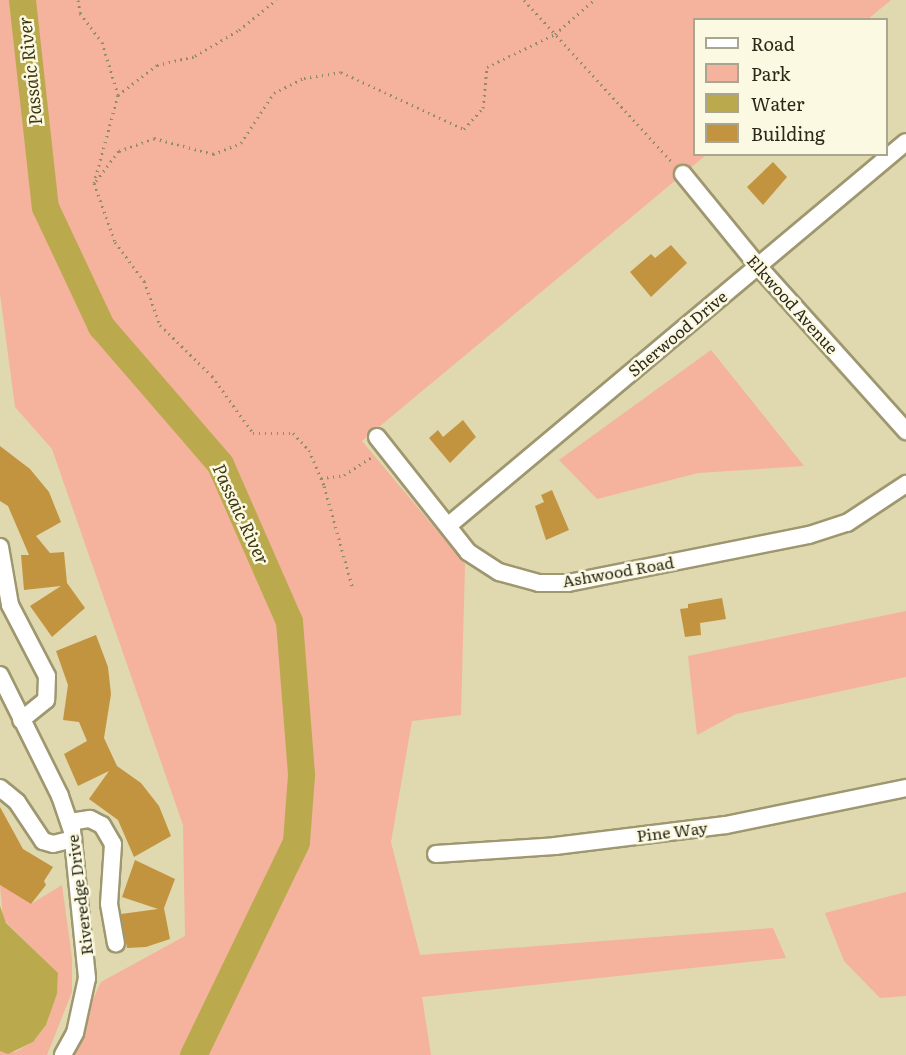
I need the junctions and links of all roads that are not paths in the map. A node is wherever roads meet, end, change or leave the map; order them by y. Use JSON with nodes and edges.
{"nodes":[{"id":1,"x":906,"y":142,"type":"edge"},
{"id":2,"x":683,"y":174,"type":"road end"},
{"id":3,"x":758,"y":266,"type":"junction"},
{"id":4,"x":906,"y":431,"type":"edge"},
{"id":5,"x":382,"y":442,"type":"road end"},
{"id":6,"x":906,"y":484,"type":"edge"},
{"id":7,"x":449,"y":525,"type":"junction"},
{"id":8,"x":0,"y":547,"type":"edge"},
{"id":9,"x":0,"y":675,"type":"edge"},
{"id":10,"x":21,"y":720,"type":"junction"},
{"id":11,"x":0,"y":788,"type":"edge"},
{"id":12,"x":906,"y":788,"type":"edge"},
{"id":13,"x":69,"y":822,"type":"junction"},
{"id":14,"x":73,"y":839,"type":"junction"},
{"id":15,"x":436,"y":854,"type":"dead end"},
{"id":16,"x":116,"y":944,"type":"dead end"},
{"id":17,"x":63,"y":1055,"type":"edge"}],
"edges":[{"from":1,"to":3,"type":"street","name":"Sherwood Drive"},
{"from":2,"to":3,"type":"street","name":"Elkwood Avenue"},
{"from":3,"to":4,"type":"street","name":"Elkwood Avenue"},
{"from":3,"to":7,"type":"street","name":"Sherwood Drive"},
{"from":5,"to":7,"type":"street","name":"Ashwood Road"},
{"from":6,"to":7,"type":"street","name":"Ashwood Road"},
{"from":8,"to":10,"type":"street"},
{"from":9,"to":10,"type":"street","name":"Riveredge Drive"},
{"from":10,"to":13,"type":"street","name":"Riveredge Drive"},
{"from":11,"to":14,"type":"street"},
{"from":12,"to":15,"type":"street","name":"Pine Way"},
{"from":13,"to":14,"type":"street","name":"Riveredge Drive"},
{"from":13,"to":16,"type":"street"},
{"from":14,"to":17,"type":"street","name":"Riveredge Drive"}]}
